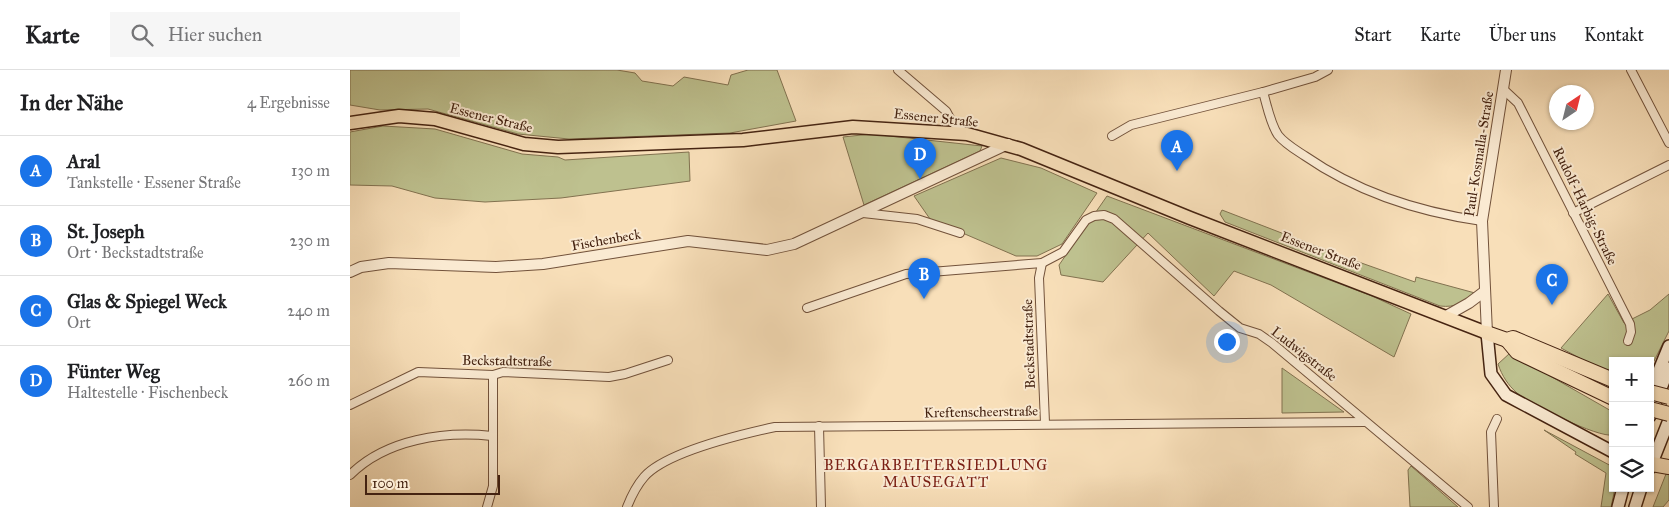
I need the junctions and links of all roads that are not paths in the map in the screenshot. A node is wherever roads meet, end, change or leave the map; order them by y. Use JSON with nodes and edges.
{"nodes":[{"id":1,"x":898,"y":70,"type":"edge"},
{"id":2,"x":1328,"y":70,"type":"edge"},
{"id":3,"x":1506,"y":70,"type":"edge"},
{"id":4,"x":1631,"y":70,"type":"edge"},
{"id":5,"x":1503,"y":89,"type":"junction"},
{"id":6,"x":1263,"y":92,"type":"junction"},
{"id":7,"x":350,"y":123,"type":"edge"},
{"id":8,"x":967,"y":134,"type":"junction"},
{"id":9,"x":1112,"y":136,"type":"dead end"},
{"id":10,"x":1669,"y":143,"type":"edge"},
{"id":11,"x":1008,"y":144,"type":"junction"},
{"id":12,"x":1669,"y":165,"type":"edge"},
{"id":13,"x":861,"y":212,"type":"junction"},
{"id":14,"x":1573,"y":213,"type":"junction"},
{"id":15,"x":1482,"y":221,"type":"junction"},
{"id":16,"x":960,"y":233,"type":"dead end"},
{"id":17,"x":1042,"y":263,"type":"junction"},
{"id":18,"x":350,"y":272,"type":"edge"},
{"id":19,"x":1485,"y":291,"type":"junction"},
{"id":20,"x":807,"y":308,"type":"dead end"},
{"id":21,"x":1446,"y":316,"type":"junction"},
{"id":22,"x":1487,"y":333,"type":"junction"},
{"id":23,"x":1507,"y":340,"type":"junction"},
{"id":24,"x":1628,"y":341,"type":"dead end"},
{"id":25,"x":1669,"y":346,"type":"edge"},
{"id":26,"x":668,"y":360,"type":"dead end"},
{"id":27,"x":1669,"y":368,"type":"edge"},
{"id":28,"x":493,"y":375,"type":"junction"},
{"id":29,"x":1609,"y":378,"type":"edge"},
{"id":30,"x":1654,"y":382,"type":"edge"},
{"id":31,"x":1654,"y":393,"type":"edge"},
{"id":32,"x":1609,"y":396,"type":"edge"},
{"id":33,"x":1669,"y":397,"type":"edge"},
{"id":34,"x":350,"y":405,"type":"edge"},
{"id":35,"x":1654,"y":406,"type":"edge"},
{"id":36,"x":1654,"y":410,"type":"edge"},
{"id":37,"x":1669,"y":414,"type":"edge"},
{"id":38,"x":1497,"y":419,"type":"dead end"},
{"id":39,"x":1669,"y":420,"type":"edge"},
{"id":40,"x":1364,"y":422,"type":"junction"},
{"id":41,"x":1045,"y":423,"type":"junction"},
{"id":42,"x":819,"y":426,"type":"junction"},
{"id":43,"x":492,"y":436,"type":"junction"},
{"id":44,"x":1609,"y":442,"type":"edge"},
{"id":45,"x":1600,"y":445,"type":"junction"},
{"id":46,"x":1609,"y":450,"type":"edge"},
{"id":47,"x":1654,"y":458,"type":"edge"},
{"id":48,"x":1654,"y":465,"type":"edge"},
{"id":49,"x":1669,"y":467,"type":"edge"},
{"id":50,"x":350,"y":475,"type":"edge"},
{"id":51,"x":1622,"y":492,"type":"edge"},
{"id":52,"x":1641,"y":492,"type":"edge"},
{"id":53,"x":488,"y":507,"type":"edge"},
{"id":54,"x":627,"y":507,"type":"edge"},
{"id":55,"x":821,"y":507,"type":"edge"},
{"id":56,"x":1468,"y":507,"type":"edge"},
{"id":57,"x":1494,"y":507,"type":"edge"},
{"id":58,"x":1618,"y":507,"type":"edge"},
{"id":59,"x":1635,"y":507,"type":"edge"}],
"edges":[{"from":1,"to":8,"type":"street"},
{"from":2,"to":6,"type":"street"},
{"from":3,"to":5,"type":"street","name":"Paul-Kosmalla-Straße"},
{"from":4,"to":10,"type":"street"},
{"from":5,"to":14,"type":"street","name":"Rudolf-Harbig-Straße"},
{"from":5,"to":15,"type":"street","name":"Paul-Kosmalla-Straße"},
{"from":6,"to":9,"type":"street"},
{"from":6,"to":15,"type":"street"},
{"from":7,"to":8,"type":"main road","name":"Essener Straße"},
{"from":8,"to":11,"type":"main road","name":"Essener Straße"},
{"from":11,"to":13,"type":"street","name":"Fischenbeck"},
{"from":11,"to":21,"type":"main road","name":"Essener Straße"},
{"from":12,"to":14,"type":"street"},
{"from":13,"to":16,"type":"street"},
{"from":13,"to":18,"type":"street","name":"Fischenbeck"},
{"from":14,"to":24,"type":"street","name":"Rudolf-Harbig-Straße"},
{"from":15,"to":19,"type":"street","name":"Paul-Kosmalla-Straße"},
{"from":17,"to":20,"type":"street"},
{"from":17,"to":40,"type":"street","name":"Ludwigstraße"},
{"from":17,"to":41,"type":"street","name":"Beckstadtstraße"},
{"from":19,"to":21,"type":"street"},
{"from":19,"to":22,"type":"street","name":"Paul-Kosmalla-Straße"},
{"from":21,"to":22,"type":"main road","name":"Essener Straße"},
{"from":22,"to":23,"type":"highway"},
{"from":22,"to":45,"type":"main road"},
{"from":23,"to":29,"type":"highway"},
{"from":23,"to":32,"type":"highway"},
{"from":25,"to":30,"type":"main road"},
{"from":26,"to":28,"type":"street","name":"Beckstadtstraße"},
{"from":27,"to":35,"type":"main road"},
{"from":28,"to":34,"type":"street","name":"Beckstadtstraße"},
{"from":28,"to":43,"type":"street"},
{"from":31,"to":33,"type":"highway","bridge":true},
{"from":36,"to":37,"type":"highway","bridge":true},
{"from":38,"to":57,"type":"street"},
{"from":39,"to":47,"type":"main road"},
{"from":40,"to":41,"type":"street","name":"Kreftenscheerstraße"},
{"from":40,"to":56,"type":"street","name":"Ludwigstraße"},
{"from":41,"to":42,"type":"street","name":"Kreftenscheerstraße"},
{"from":42,"to":54,"type":"street","name":"Kreftenscheerstraße"},
{"from":42,"to":55,"type":"street"},
{"from":43,"to":50,"type":"street"},
{"from":43,"to":53,"type":"street"},
{"from":44,"to":45,"type":"main road"},
{"from":45,"to":46,"type":"main road"},
{"from":48,"to":49,"type":"highway"},
{"from":51,"to":58,"type":"main road"},
{"from":52,"to":59,"type":"main road"}]}
